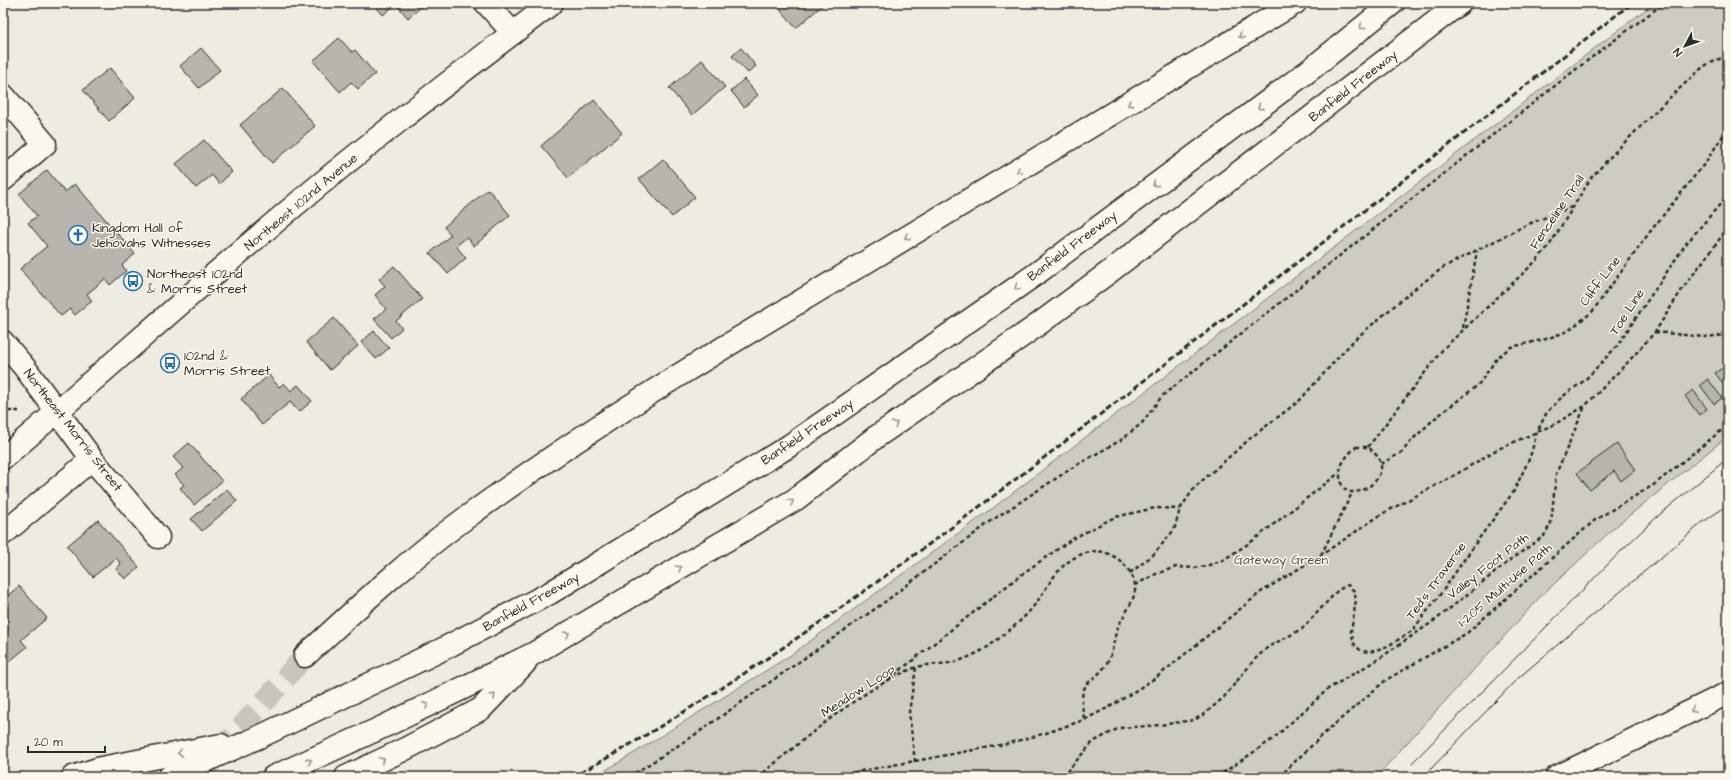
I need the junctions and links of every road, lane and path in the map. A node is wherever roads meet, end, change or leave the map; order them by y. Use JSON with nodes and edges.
{"nodes":[{"id":1,"x":486,"y":3,"type":"edge"},
{"id":2,"x":552,"y":3,"type":"edge"},
{"id":3,"x":1295,"y":3,"type":"edge"},
{"id":4,"x":1393,"y":3,"type":"edge"},
{"id":5,"x":1460,"y":3,"type":"edge"},
{"id":6,"x":1664,"y":3,"type":"edge"},
{"id":7,"x":513,"y":34,"type":"junction"},
{"id":8,"x":1728,"y":55,"type":"edge"},
{"id":9,"x":3,"y":95,"type":"edge"},
{"id":10,"x":1728,"y":128,"type":"edge"},
{"id":11,"x":3,"y":180,"type":"edge"},
{"id":12,"x":1728,"y":195,"type":"edge"},
{"id":13,"x":1572,"y":207,"type":"junction"},
{"id":14,"x":1728,"y":228,"type":"edge"},
{"id":15,"x":1477,"y":250,"type":"junction"},
{"id":16,"x":1463,"y":330,"type":"junction"},
{"id":17,"x":1655,"y":332,"type":"junction"},
{"id":18,"x":1728,"y":335,"type":"edge"},
{"id":19,"x":3,"y":342,"type":"edge"},
{"id":20,"x":1585,"y":406,"type":"junction"},
{"id":21,"x":57,"y":412,"type":"junction"},
{"id":22,"x":1728,"y":425,"type":"edge"},
{"id":23,"x":1537,"y":432,"type":"junction"},
{"id":24,"x":1368,"y":447,"type":"junction"},
{"id":25,"x":3,"y":458,"type":"edge"},
{"id":26,"x":92,"y":459,"type":"junction"},
{"id":27,"x":1381,"y":464,"type":"junction"},
{"id":28,"x":1339,"y":473,"type":"junction"},
{"id":29,"x":1352,"y":492,"type":"junction"},
{"id":30,"x":1180,"y":509,"type":"junction"},
{"id":31,"x":3,"y":534,"type":"edge"},
{"id":32,"x":158,"y":537,"type":"dead end"},
{"id":33,"x":1321,"y":555,"type":"junction"},
{"id":34,"x":1130,"y":573,"type":"junction"},
{"id":35,"x":1135,"y":585,"type":"junction"},
{"id":36,"x":533,"y":654,"type":"junction"},
{"id":37,"x":305,"y":656,"type":"tunnel mouth"},
{"id":38,"x":916,"y":667,"type":"junction"},
{"id":39,"x":885,"y":682,"type":"junction"},
{"id":40,"x":1728,"y":693,"type":"edge"},
{"id":41,"x":1084,"y":720,"type":"junction"},
{"id":42,"x":259,"y":737,"type":"junction"},
{"id":43,"x":915,"y":762,"type":"junction"},
{"id":44,"x":73,"y":777,"type":"edge"},
{"id":45,"x":169,"y":777,"type":"edge"},
{"id":46,"x":273,"y":777,"type":"edge"},
{"id":47,"x":346,"y":777,"type":"edge"},
{"id":48,"x":629,"y":777,"type":"edge"},
{"id":49,"x":758,"y":777,"type":"edge"},
{"id":50,"x":840,"y":777,"type":"edge"},
{"id":51,"x":1062,"y":777,"type":"edge"},
{"id":52,"x":1216,"y":777,"type":"edge"},
{"id":53,"x":1279,"y":777,"type":"edge"},
{"id":54,"x":1557,"y":777,"type":"edge"}],
"edges":[{"from":1,"to":7,"type":"main road"},
{"from":2,"to":7,"type":"main road","name":"Northeast 102nd Avenue"},
{"from":3,"to":37,"type":"main road","one_way":true},
{"from":4,"to":42,"type":"main road","name":"Banfield Freeway","one_way":true},
{"from":36,"to":5,"type":"main road","name":"Banfield Freeway","one_way":true},
{"from":6,"to":48,"type":"path"},
{"from":7,"to":21,"type":"main road","name":"Northeast 102nd Avenue"},
{"from":8,"to":13,"type":"path","name":"Fenceline Trail"},
{"from":9,"to":11,"type":"main road"},
{"from":10,"to":27,"type":"path","name":"Cliff Line"},
{"from":12,"to":23,"type":"path","name":"Toe Line"},
{"from":13,"to":15,"type":"path"},
{"from":13,"to":16,"type":"path","name":"Fenceline Trail"},
{"from":14,"to":17,"type":"path"},
{"from":15,"to":16,"type":"path"},
{"from":15,"to":30,"type":"path"},
{"from":16,"to":24,"type":"path","name":"Fenceline Trail"},
{"from":17,"to":18,"type":"path"},
{"from":17,"to":20,"type":"path"},
{"from":19,"to":21,"type":"main road","name":"Northeast Morris Street"},
{"from":20,"to":23,"type":"path"},
{"from":20,"to":52,"type":"path","name":"Valley Foot Path"},
{"from":21,"to":25,"type":"main road","name":"Northeast 102nd Avenue"},
{"from":21,"to":26,"type":"main road","name":"Northeast Morris Street"},
{"from":22,"to":53,"type":"path","name":"I-205 Multi-Use Path"},
{"from":23,"to":33,"type":"path"},
{"from":23,"to":51,"type":"path","name":"Ted's Traverse"},
{"from":24,"to":27,"type":"path"},
{"from":24,"to":28,"type":"path"},
{"from":26,"to":31,"type":"main road"},
{"from":26,"to":32,"type":"main road","name":"Northeast Morris Street"},
{"from":27,"to":29,"type":"path"},
{"from":28,"to":29,"type":"path"},
{"from":28,"to":35,"type":"path"},
{"from":29,"to":33,"type":"path"},
{"from":30,"to":34,"type":"path"},
{"from":30,"to":39,"type":"path"},
{"from":33,"to":41,"type":"path"},
{"from":34,"to":35,"type":"path","name":"Meadow Loop"},
{"from":34,"to":38,"type":"path","name":"Meadow Loop"},
{"from":35,"to":41,"type":"path"},
{"from":46,"to":36,"type":"main road","name":"Banfield Freeway","one_way":true},
{"from":47,"to":36,"type":"main road","one_way":true},
{"from":38,"to":39,"type":"path","name":"Meadow Loop"},
{"from":38,"to":43,"type":"path"},
{"from":39,"to":49,"type":"path","name":"Meadow Loop"},
{"from":40,"to":54,"type":"main road","one_way":true},
{"from":41,"to":43,"type":"path"},
{"from":42,"to":44,"type":"main road","one_way":true},
{"from":42,"to":45,"type":"main road","name":"Banfield Freeway"},
{"from":43,"to":50,"type":"path"}]}
